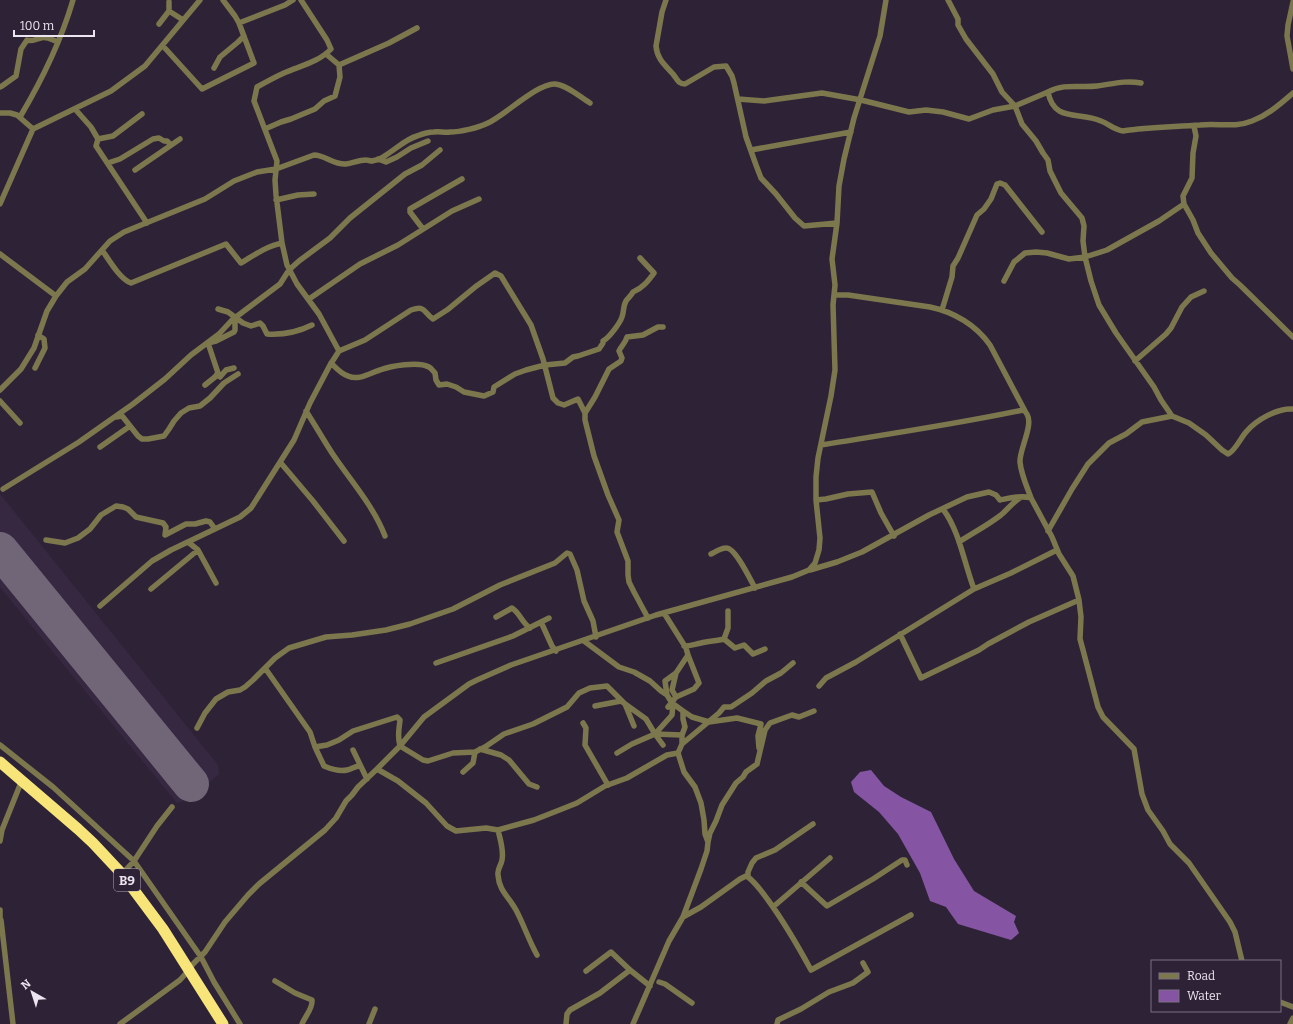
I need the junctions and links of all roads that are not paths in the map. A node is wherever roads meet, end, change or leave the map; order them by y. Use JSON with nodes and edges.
{"nodes":[{"id":1,"x":73,"y":0,"type":"edge"},
{"id":2,"x":200,"y":0,"type":"edge"},
{"id":3,"x":225,"y":0,"type":"edge"},
{"id":4,"x":293,"y":0,"type":"edge"},
{"id":5,"x":301,"y":0,"type":"edge"},
{"id":6,"x":666,"y":0,"type":"edge"},
{"id":7,"x":886,"y":0,"type":"edge"},
{"id":8,"x":948,"y":0,"type":"edge"},
{"id":9,"x":168,"y":2,"type":"dead end"},
{"id":10,"x":1293,"y":2,"type":"edge"},
{"id":11,"x":169,"y":11,"type":"junction"},
{"id":12,"x":183,"y":20,"type":"junction"},
{"id":13,"x":239,"y":23,"type":"junction"},
{"id":14,"x":159,"y":24,"type":"dead end"},
{"id":15,"x":417,"y":28,"type":"dead end"},
{"id":16,"x":244,"y":36,"type":"junction"},
{"id":17,"x":58,"y":42,"type":"junction"},
{"id":18,"x":163,"y":46,"type":"junction"},
{"id":19,"x":326,"y":54,"type":"junction"},
{"id":20,"x":339,"y":65,"type":"junction"},
{"id":21,"x":214,"y":68,"type":"dead end"},
{"id":22,"x":1293,"y":69,"type":"edge"},
{"id":23,"x":1141,"y":83,"type":"dead end"},
{"id":24,"x":0,"y":87,"type":"edge"},
{"id":25,"x":1048,"y":92,"type":"junction"},
{"id":26,"x":1293,"y":93,"type":"edge"},
{"id":27,"x":738,"y":99,"type":"junction"},
{"id":28,"x":861,"y":100,"type":"junction"},
{"id":29,"x":590,"y":103,"type":"dead end"},
{"id":30,"x":1015,"y":106,"type":"junction"},
{"id":31,"x":75,"y":109,"type":"junction"},
{"id":32,"x":0,"y":113,"type":"edge"},
{"id":33,"x":142,"y":114,"type":"dead end"},
{"id":34,"x":20,"y":117,"type":"junction"},
{"id":35,"x":1194,"y":126,"type":"junction"},
{"id":36,"x":33,"y":129,"type":"junction"},
{"id":37,"x":265,"y":129,"type":"junction"},
{"id":38,"x":851,"y":132,"type":"junction"},
{"id":39,"x":98,"y":139,"type":"junction"},
{"id":40,"x":180,"y":140,"type":"dead end"},
{"id":41,"x":428,"y":141,"type":"dead end"},
{"id":42,"x":171,"y":145,"type":"junction"},
{"id":43,"x":440,"y":150,"type":"dead end"},
{"id":44,"x":751,"y":150,"type":"junction"},
{"id":45,"x":377,"y":159,"type":"junction"},
{"id":46,"x":108,"y":163,"type":"junction"},
{"id":47,"x":276,"y":169,"type":"junction"},
{"id":48,"x":135,"y":170,"type":"dead end"},
{"id":49,"x":462,"y":179,"type":"dead end"},
{"id":50,"x":314,"y":194,"type":"dead end"},
{"id":51,"x":479,"y":199,"type":"dead end"},
{"id":52,"x":276,"y":200,"type":"junction"},
{"id":53,"x":0,"y":204,"type":"edge"},
{"id":54,"x":1184,"y":204,"type":"junction"},
{"id":55,"x":147,"y":223,"type":"junction"},
{"id":56,"x":837,"y":223,"type":"junction"},
{"id":57,"x":423,"y":229,"type":"junction"},
{"id":58,"x":1042,"y":232,"type":"dead end"},
{"id":59,"x":282,"y":243,"type":"junction"},
{"id":60,"x":102,"y":250,"type":"junction"},
{"id":61,"x":0,"y":254,"type":"edge"},
{"id":62,"x":1085,"y":257,"type":"junction"},
{"id":63,"x":640,"y":258,"type":"dead end"},
{"id":64,"x":289,"y":270,"type":"junction"},
{"id":65,"x":1004,"y":281,"type":"dead end"},
{"id":66,"x":1204,"y":291,"type":"dead end"},
{"id":67,"x":834,"y":295,"type":"junction"},
{"id":68,"x":56,"y":296,"type":"junction"},
{"id":69,"x":309,"y":299,"type":"junction"},
{"id":70,"x":218,"y":309,"type":"dead end"},
{"id":71,"x":942,"y":310,"type":"junction"},
{"id":72,"x":236,"y":317,"type":"junction"},
{"id":73,"x":312,"y":324,"type":"dead end"},
{"id":74,"x":663,"y":327,"type":"dead end"},
{"id":75,"x":38,"y":335,"type":"junction"},
{"id":76,"x":1293,"y":337,"type":"edge"},
{"id":77,"x":208,"y":343,"type":"junction"},
{"id":78,"x":339,"y":351,"type":"junction"},
{"id":79,"x":1135,"y":361,"type":"junction"},
{"id":80,"x":331,"y":363,"type":"junction"},
{"id":81,"x":545,"y":365,"type":"junction"},
{"id":82,"x":35,"y":368,"type":"dead end"},
{"id":83,"x":234,"y":368,"type":"dead end"},
{"id":84,"x":238,"y":374,"type":"dead end"},
{"id":85,"x":219,"y":375,"type":"junction"},
{"id":86,"x":224,"y":383,"type":"junction"},
{"id":87,"x":205,"y":385,"type":"dead end"},
{"id":88,"x":0,"y":390,"type":"edge"},
{"id":89,"x":0,"y":401,"type":"edge"},
{"id":90,"x":1293,"y":409,"type":"edge"},
{"id":91,"x":306,"y":411,"type":"junction"},
{"id":92,"x":1025,"y":411,"type":"junction"},
{"id":93,"x":585,"y":413,"type":"junction"},
{"id":94,"x":1172,"y":416,"type":"junction"},
{"id":95,"x":113,"y":418,"type":"junction"},
{"id":96,"x":20,"y":423,"type":"dead end"},
{"id":97,"x":130,"y":426,"type":"junction"},
{"id":98,"x":821,"y":445,"type":"junction"},
{"id":99,"x":100,"y":447,"type":"dead end"},
{"id":100,"x":280,"y":462,"type":"junction"},
{"id":101,"x":3,"y":488,"type":"dead end"},
{"id":102,"x":1021,"y":498,"type":"junction"},
{"id":103,"x":1031,"y":498,"type":"junction"},
{"id":104,"x":816,"y":500,"type":"junction"},
{"id":105,"x":943,"y":509,"type":"junction"},
{"id":106,"x":215,"y":529,"type":"junction"},
{"id":107,"x":1048,"y":531,"type":"junction"},
{"id":108,"x":385,"y":536,"type":"dead end"},
{"id":109,"x":894,"y":536,"type":"junction"},
{"id":110,"x":46,"y":540,"type":"dead end"},
{"id":111,"x":344,"y":541,"type":"dead end"},
{"id":112,"x":188,"y":542,"type":"junction"},
{"id":113,"x":959,"y":542,"type":"junction"},
{"id":114,"x":198,"y":550,"type":"junction"},
{"id":115,"x":1057,"y":550,"type":"junction"},
{"id":116,"x":711,"y":554,"type":"dead end"},
{"id":117,"x":809,"y":570,"type":"junction"},
{"id":118,"x":216,"y":583,"type":"dead end"},
{"id":119,"x":755,"y":588,"type":"junction"},
{"id":120,"x":151,"y":589,"type":"dead end"},
{"id":121,"x":974,"y":589,"type":"junction"},
{"id":122,"x":1079,"y":600,"type":"junction"},
{"id":123,"x":100,"y":606,"type":"dead end"},
{"id":124,"x":728,"y":611,"type":"dead end"},
{"id":125,"x":664,"y":613,"type":"junction"},
{"id":126,"x":496,"y":617,"type":"dead end"},
{"id":127,"x":549,"y":618,"type":"dead end"},
{"id":128,"x":648,"y":618,"type":"junction"},
{"id":129,"x":541,"y":622,"type":"junction"},
{"id":130,"x":530,"y":628,"type":"junction"},
{"id":131,"x":900,"y":634,"type":"junction"},
{"id":132,"x":596,"y":637,"type":"junction"},
{"id":133,"x":724,"y":639,"type":"junction"},
{"id":134,"x":584,"y":641,"type":"junction"},
{"id":135,"x":684,"y":646,"type":"junction"},
{"id":136,"x":765,"y":649,"type":"dead end"},
{"id":137,"x":556,"y":650,"type":"junction"},
{"id":138,"x":688,"y":655,"type":"junction"},
{"id":139,"x":436,"y":663,"type":"dead end"},
{"id":140,"x":793,"y":663,"type":"dead end"},
{"id":141,"x":265,"y":668,"type":"junction"},
{"id":142,"x":676,"y":673,"type":"junction"},
{"id":143,"x":819,"y":686,"type":"dead end"},
{"id":144,"x":667,"y":695,"type":"junction"},
{"id":145,"x":676,"y":697,"type":"junction"},
{"id":146,"x":625,"y":704,"type":"junction"},
{"id":147,"x":671,"y":705,"type":"junction"},
{"id":148,"x":595,"y":706,"type":"dead end"},
{"id":149,"x":814,"y":711,"type":"dead end"},
{"id":150,"x":683,"y":712,"type":"junction"},
{"id":151,"x":709,"y":722,"type":"junction"},
{"id":152,"x":583,"y":723,"type":"dead end"},
{"id":153,"x":634,"y":726,"type":"dead end"},
{"id":154,"x":197,"y":728,"type":"dead end"},
{"id":155,"x":655,"y":734,"type":"junction"},
{"id":156,"x":682,"y":735,"type":"junction"},
{"id":157,"x":682,"y":744,"type":"junction"},
{"id":158,"x":0,"y":745,"type":"edge"},
{"id":159,"x":663,"y":745,"type":"dead end"},
{"id":160,"x":400,"y":746,"type":"junction"},
{"id":161,"x":315,"y":747,"type":"junction"},
{"id":162,"x":353,"y":750,"type":"dead end"},
{"id":163,"x":478,"y":750,"type":"junction"},
{"id":164,"x":617,"y":753,"type":"dead end"},
{"id":165,"x":678,"y":753,"type":"junction"},
{"id":166,"x":760,"y":753,"type":"junction"},
{"id":167,"x":0,"y":762,"type":"edge"},
{"id":168,"x":360,"y":766,"type":"junction"},
{"id":169,"x":377,"y":769,"type":"junction"},
{"id":170,"x":463,"y":772,"type":"dead end"},
{"id":171,"x":367,"y":779,"type":"junction"},
{"id":172,"x":22,"y":780,"type":"junction"},
{"id":173,"x":608,"y":785,"type":"junction"},
{"id":174,"x":537,"y":787,"type":"dead end"},
{"id":175,"x":172,"y":807,"type":"dead end"},
{"id":176,"x":813,"y":824,"type":"dead end"},
{"id":177,"x":498,"y":830,"type":"junction"},
{"id":178,"x":0,"y":841,"type":"edge"},
{"id":179,"x":708,"y":842,"type":"junction"},
{"id":180,"x":830,"y":858,"type":"dead end"},
{"id":181,"x":134,"y":861,"type":"junction"},
{"id":182,"x":907,"y":865,"type":"dead end"},
{"id":183,"x":122,"y":874,"type":"junction"},
{"id":184,"x":748,"y":876,"type":"junction"},
{"id":185,"x":801,"y":882,"type":"junction"},
{"id":186,"x":773,"y":907,"type":"junction"},
{"id":187,"x":0,"y":910,"type":"edge"},
{"id":188,"x":911,"y":915,"type":"dead end"},
{"id":189,"x":683,"y":917,"type":"junction"},
{"id":190,"x":0,"y":920,"type":"edge"},
{"id":191,"x":537,"y":955,"type":"dead end"},
{"id":192,"x":201,"y":957,"type":"junction"},
{"id":193,"x":1242,"y":960,"type":"edge"},
{"id":194,"x":863,"y":963,"type":"dead end"},
{"id":195,"x":189,"y":970,"type":"junction"},
{"id":196,"x":630,"y":970,"type":"junction"},
{"id":197,"x":586,"y":972,"type":"dead end"},
{"id":198,"x":653,"y":978,"type":"junction"},
{"id":199,"x":275,"y":981,"type":"dead end"},
{"id":200,"x":659,"y":982,"type":"junction"},
{"id":201,"x":650,"y":985,"type":"junction"},
{"id":202,"x":1281,"y":1002,"type":"edge"},
{"id":203,"x":692,"y":1003,"type":"dead end"},
{"id":204,"x":1293,"y":1007,"type":"edge"},
{"id":205,"x":375,"y":1009,"type":"dead end"},
{"id":206,"x":1293,"y":1018,"type":"edge"},
{"id":207,"x":13,"y":1024,"type":"edge"},
{"id":208,"x":120,"y":1024,"type":"edge"},
{"id":209,"x":223,"y":1024,"type":"edge"},
{"id":210,"x":240,"y":1024,"type":"edge"},
{"id":211,"x":302,"y":1024,"type":"edge"},
{"id":212,"x":369,"y":1024,"type":"edge"},
{"id":213,"x":566,"y":1024,"type":"edge"},
{"id":214,"x":633,"y":1024,"type":"edge"},
{"id":215,"x":777,"y":1024,"type":"edge"},
{"id":216,"x":1290,"y":1024,"type":"edge"}],
"edges":[{"from":1,"to":17,"type":"street"},
{"from":2,"to":12,"type":"street"},
{"from":3,"to":13,"type":"street"},
{"from":4,"to":13,"type":"street"},
{"from":5,"to":19,"type":"street"},
{"from":6,"to":27,"type":"street"},
{"from":7,"to":28,"type":"street"},
{"from":8,"to":30,"type":"street"},
{"from":9,"to":11,"type":"street"},
{"from":10,"to":22,"type":"street"},
{"from":11,"to":12,"type":"street"},
{"from":11,"to":14,"type":"street"},
{"from":12,"to":18,"type":"street"},
{"from":13,"to":16,"type":"street"},
{"from":15,"to":20,"type":"street"},
{"from":16,"to":18,"type":"street"},
{"from":16,"to":21,"type":"street"},
{"from":17,"to":24,"type":"street"},
{"from":17,"to":34,"type":"street"},
{"from":18,"to":31,"type":"street"},
{"from":19,"to":20,"type":"street"},
{"from":19,"to":37,"type":"street"},
{"from":20,"to":37,"type":"street"},
{"from":23,"to":25,"type":"street"},
{"from":25,"to":30,"type":"street"},
{"from":25,"to":35,"type":"street"},
{"from":26,"to":35,"type":"street"},
{"from":27,"to":28,"type":"street"},
{"from":27,"to":44,"type":"street"},
{"from":28,"to":30,"type":"street"},
{"from":28,"to":38,"type":"street"},
{"from":29,"to":45,"type":"street"},
{"from":30,"to":62,"type":"street"},
{"from":31,"to":36,"type":"street"},
{"from":31,"to":39,"type":"street"},
{"from":32,"to":34,"type":"street"},
{"from":33,"to":39,"type":"street"},
{"from":34,"to":36,"type":"street"},
{"from":35,"to":54,"type":"street"},
{"from":36,"to":53,"type":"street"},
{"from":37,"to":47,"type":"street"},
{"from":38,"to":44,"type":"street"},
{"from":38,"to":56,"type":"street"},
{"from":39,"to":46,"type":"street"},
{"from":40,"to":42,"type":"street"},
{"from":41,"to":45,"type":"street"},
{"from":42,"to":46,"type":"street"},
{"from":42,"to":48,"type":"street"},
{"from":43,"to":64,"type":"street"},
{"from":44,"to":56,"type":"street"},
{"from":45,"to":47,"type":"street"},
{"from":46,"to":55,"type":"street"},
{"from":47,"to":52,"type":"street"},
{"from":47,"to":55,"type":"street"},
{"from":49,"to":57,"type":"street"},
{"from":50,"to":52,"type":"street"},
{"from":51,"to":57,"type":"street"},
{"from":52,"to":59,"type":"street"},
{"from":54,"to":62,"type":"street"},
{"from":54,"to":76,"type":"street"},
{"from":55,"to":60,"type":"street"},
{"from":56,"to":67,"type":"street"},
{"from":57,"to":69,"type":"street"},
{"from":58,"to":71,"type":"street"},
{"from":59,"to":60,"type":"street"},
{"from":59,"to":64,"type":"street"},
{"from":60,"to":68,"type":"street"},
{"from":61,"to":68,"type":"street"},
{"from":62,"to":65,"type":"street"},
{"from":62,"to":79,"type":"street"},
{"from":63,"to":81,"type":"street"},
{"from":64,"to":69,"type":"street"},
{"from":64,"to":72,"type":"street"},
{"from":66,"to":79,"type":"street"},
{"from":67,"to":71,"type":"street"},
{"from":67,"to":98,"type":"street"},
{"from":68,"to":75,"type":"street"},
{"from":69,"to":78,"type":"street"},
{"from":70,"to":72,"type":"street"},
{"from":71,"to":92,"type":"street"},
{"from":72,"to":73,"type":"street"},
{"from":72,"to":77,"type":"street"},
{"from":72,"to":77,"type":"street"},
{"from":74,"to":93,"type":"street"},
{"from":75,"to":82,"type":"street"},
{"from":75,"to":88,"type":"street"},
{"from":77,"to":85,"type":"street"},
{"from":77,"to":95,"type":"street"},
{"from":78,"to":80,"type":"street"},
{"from":78,"to":81,"type":"street"},
{"from":79,"to":94,"type":"street"},
{"from":80,"to":81,"type":"street"},
{"from":80,"to":91,"type":"street"},
{"from":81,"to":93,"type":"street"},
{"from":83,"to":85,"type":"street"},
{"from":84,"to":86,"type":"street"},
{"from":85,"to":86,"type":"street"},
{"from":85,"to":87,"type":"street"},
{"from":86,"to":97,"type":"street"},
{"from":89,"to":96,"type":"street"},
{"from":90,"to":94,"type":"street"},
{"from":91,"to":100,"type":"street"},
{"from":91,"to":108,"type":"street"},
{"from":92,"to":98,"type":"street"},
{"from":92,"to":103,"type":"street"},
{"from":93,"to":128,"type":"street"},
{"from":94,"to":107,"type":"street"},
{"from":95,"to":97,"type":"street"},
{"from":95,"to":101,"type":"street"},
{"from":97,"to":99,"type":"street"},
{"from":98,"to":104,"type":"street"},
{"from":100,"to":106,"type":"street"},
{"from":100,"to":111,"type":"street"},
{"from":102,"to":103,"type":"street"},
{"from":102,"to":105,"type":"street"},
{"from":102,"to":113,"type":"street"},
{"from":103,"to":107,"type":"street"},
{"from":104,"to":109,"type":"street"},
{"from":104,"to":117,"type":"street"},
{"from":105,"to":109,"type":"street"},
{"from":105,"to":113,"type":"street"},
{"from":106,"to":110,"type":"street"},
{"from":106,"to":112,"type":"street"},
{"from":107,"to":115,"type":"street"},
{"from":109,"to":117,"type":"street"},
{"from":112,"to":114,"type":"street"},
{"from":112,"to":123,"type":"street"},
{"from":113,"to":121,"type":"street"},
{"from":114,"to":118,"type":"street"},
{"from":114,"to":120,"type":"street"},
{"from":115,"to":121,"type":"street"},
{"from":115,"to":122,"type":"street"},
{"from":116,"to":119,"type":"street"},
{"from":117,"to":119,"type":"street"},
{"from":119,"to":125,"type":"street"},
{"from":121,"to":131,"type":"street"},
{"from":122,"to":131,"type":"street"},
{"from":122,"to":193,"type":"street"},
{"from":124,"to":133,"type":"street"},
{"from":125,"to":128,"type":"street"},
{"from":125,"to":135,"type":"street"},
{"from":126,"to":130,"type":"street"},
{"from":127,"to":129,"type":"street"},
{"from":128,"to":132,"type":"street"},
{"from":129,"to":130,"type":"street"},
{"from":129,"to":137,"type":"street"},
{"from":130,"to":139,"type":"street"},
{"from":131,"to":143,"type":"street"},
{"from":132,"to":134,"type":"street"},
{"from":132,"to":141,"type":"street"},
{"from":133,"to":135,"type":"street"},
{"from":133,"to":136,"type":"street"},
{"from":134,"to":137,"type":"street"},
{"from":134,"to":144,"type":"street"},
{"from":135,"to":138,"type":"street"},
{"from":137,"to":160,"type":"street"},
{"from":138,"to":142,"type":"street"},
{"from":138,"to":145,"type":"street"},
{"from":140,"to":151,"type":"street"},
{"from":141,"to":154,"type":"street"},
{"from":141,"to":161,"type":"street"},
{"from":142,"to":144,"type":"street"},
{"from":142,"to":145,"type":"street"},
{"from":144,"to":147,"type":"street"},
{"from":145,"to":147,"type":"street"},
{"from":146,"to":148,"type":"street"},
{"from":146,"to":153,"type":"street"},
{"from":146,"to":155,"type":"street"},
{"from":146,"to":163,"type":"street"},
{"from":147,"to":150,"type":"street"},
{"from":147,"to":155,"type":"street"},
{"from":149,"to":166,"type":"street"},
{"from":150,"to":151,"type":"street"},
{"from":150,"to":156,"type":"street"},
{"from":151,"to":157,"type":"street"},
{"from":151,"to":166,"type":"street"},
{"from":152,"to":173,"type":"street"},
{"from":155,"to":156,"type":"street"},
{"from":155,"to":159,"type":"street"},
{"from":155,"to":164,"type":"street"},
{"from":156,"to":157,"type":"street"},
{"from":157,"to":165,"type":"street"},
{"from":158,"to":181,"type":"street"},
{"from":160,"to":161,"type":"street"},
{"from":160,"to":163,"type":"street"},
{"from":160,"to":169,"type":"street"},
{"from":161,"to":168,"type":"street"},
{"from":162,"to":168,"type":"street"},
{"from":163,"to":170,"type":"street"},
{"from":163,"to":174,"type":"street"},
{"from":165,"to":173,"type":"street"},
{"from":165,"to":179,"type":"street"},
{"from":166,"to":179,"type":"street"},
{"from":167,"to":172,"type":"highway","number":"B9"},
{"from":168,"to":171,"type":"street"},
{"from":169,"to":171,"type":"street"},
{"from":169,"to":177,"type":"street"},
{"from":171,"to":192,"type":"street"},
{"from":172,"to":178,"type":"street"},
{"from":172,"to":183,"type":"highway","number":"B9"},
{"from":173,"to":177,"type":"street"},
{"from":175,"to":181,"type":"street"},
{"from":176,"to":184,"type":"street"},
{"from":177,"to":191,"type":"street"},
{"from":179,"to":189,"type":"street"},
{"from":180,"to":185,"type":"street"},
{"from":181,"to":183,"type":"street"},
{"from":181,"to":192,"type":"street"},
{"from":182,"to":185,"type":"street"},
{"from":183,"to":195,"type":"highway","number":"B9"},
{"from":184,"to":186,"type":"street"},
{"from":184,"to":189,"type":"street"},
{"from":185,"to":186,"type":"street"},
{"from":186,"to":188,"type":"street"},
{"from":187,"to":190,"type":"street"},
{"from":189,"to":198,"type":"street"},
{"from":190,"to":207,"type":"street"},
{"from":192,"to":195,"type":"street"},
{"from":192,"to":210,"type":"street"},
{"from":194,"to":215,"type":"street"},
{"from":195,"to":208,"type":"street"},
{"from":195,"to":209,"type":"highway","number":"B9"},
{"from":196,"to":197,"type":"street"},
{"from":196,"to":201,"type":"street"},
{"from":196,"to":213,"type":"street"},
{"from":198,"to":200,"type":"street"},
{"from":198,"to":201,"type":"street"},
{"from":199,"to":211,"type":"street"},
{"from":200,"to":201,"type":"street"},
{"from":200,"to":203,"type":"street"},
{"from":201,"to":214,"type":"street"},
{"from":202,"to":204,"type":"street"},
{"from":205,"to":212,"type":"street"},
{"from":206,"to":216,"type":"street"}]}
